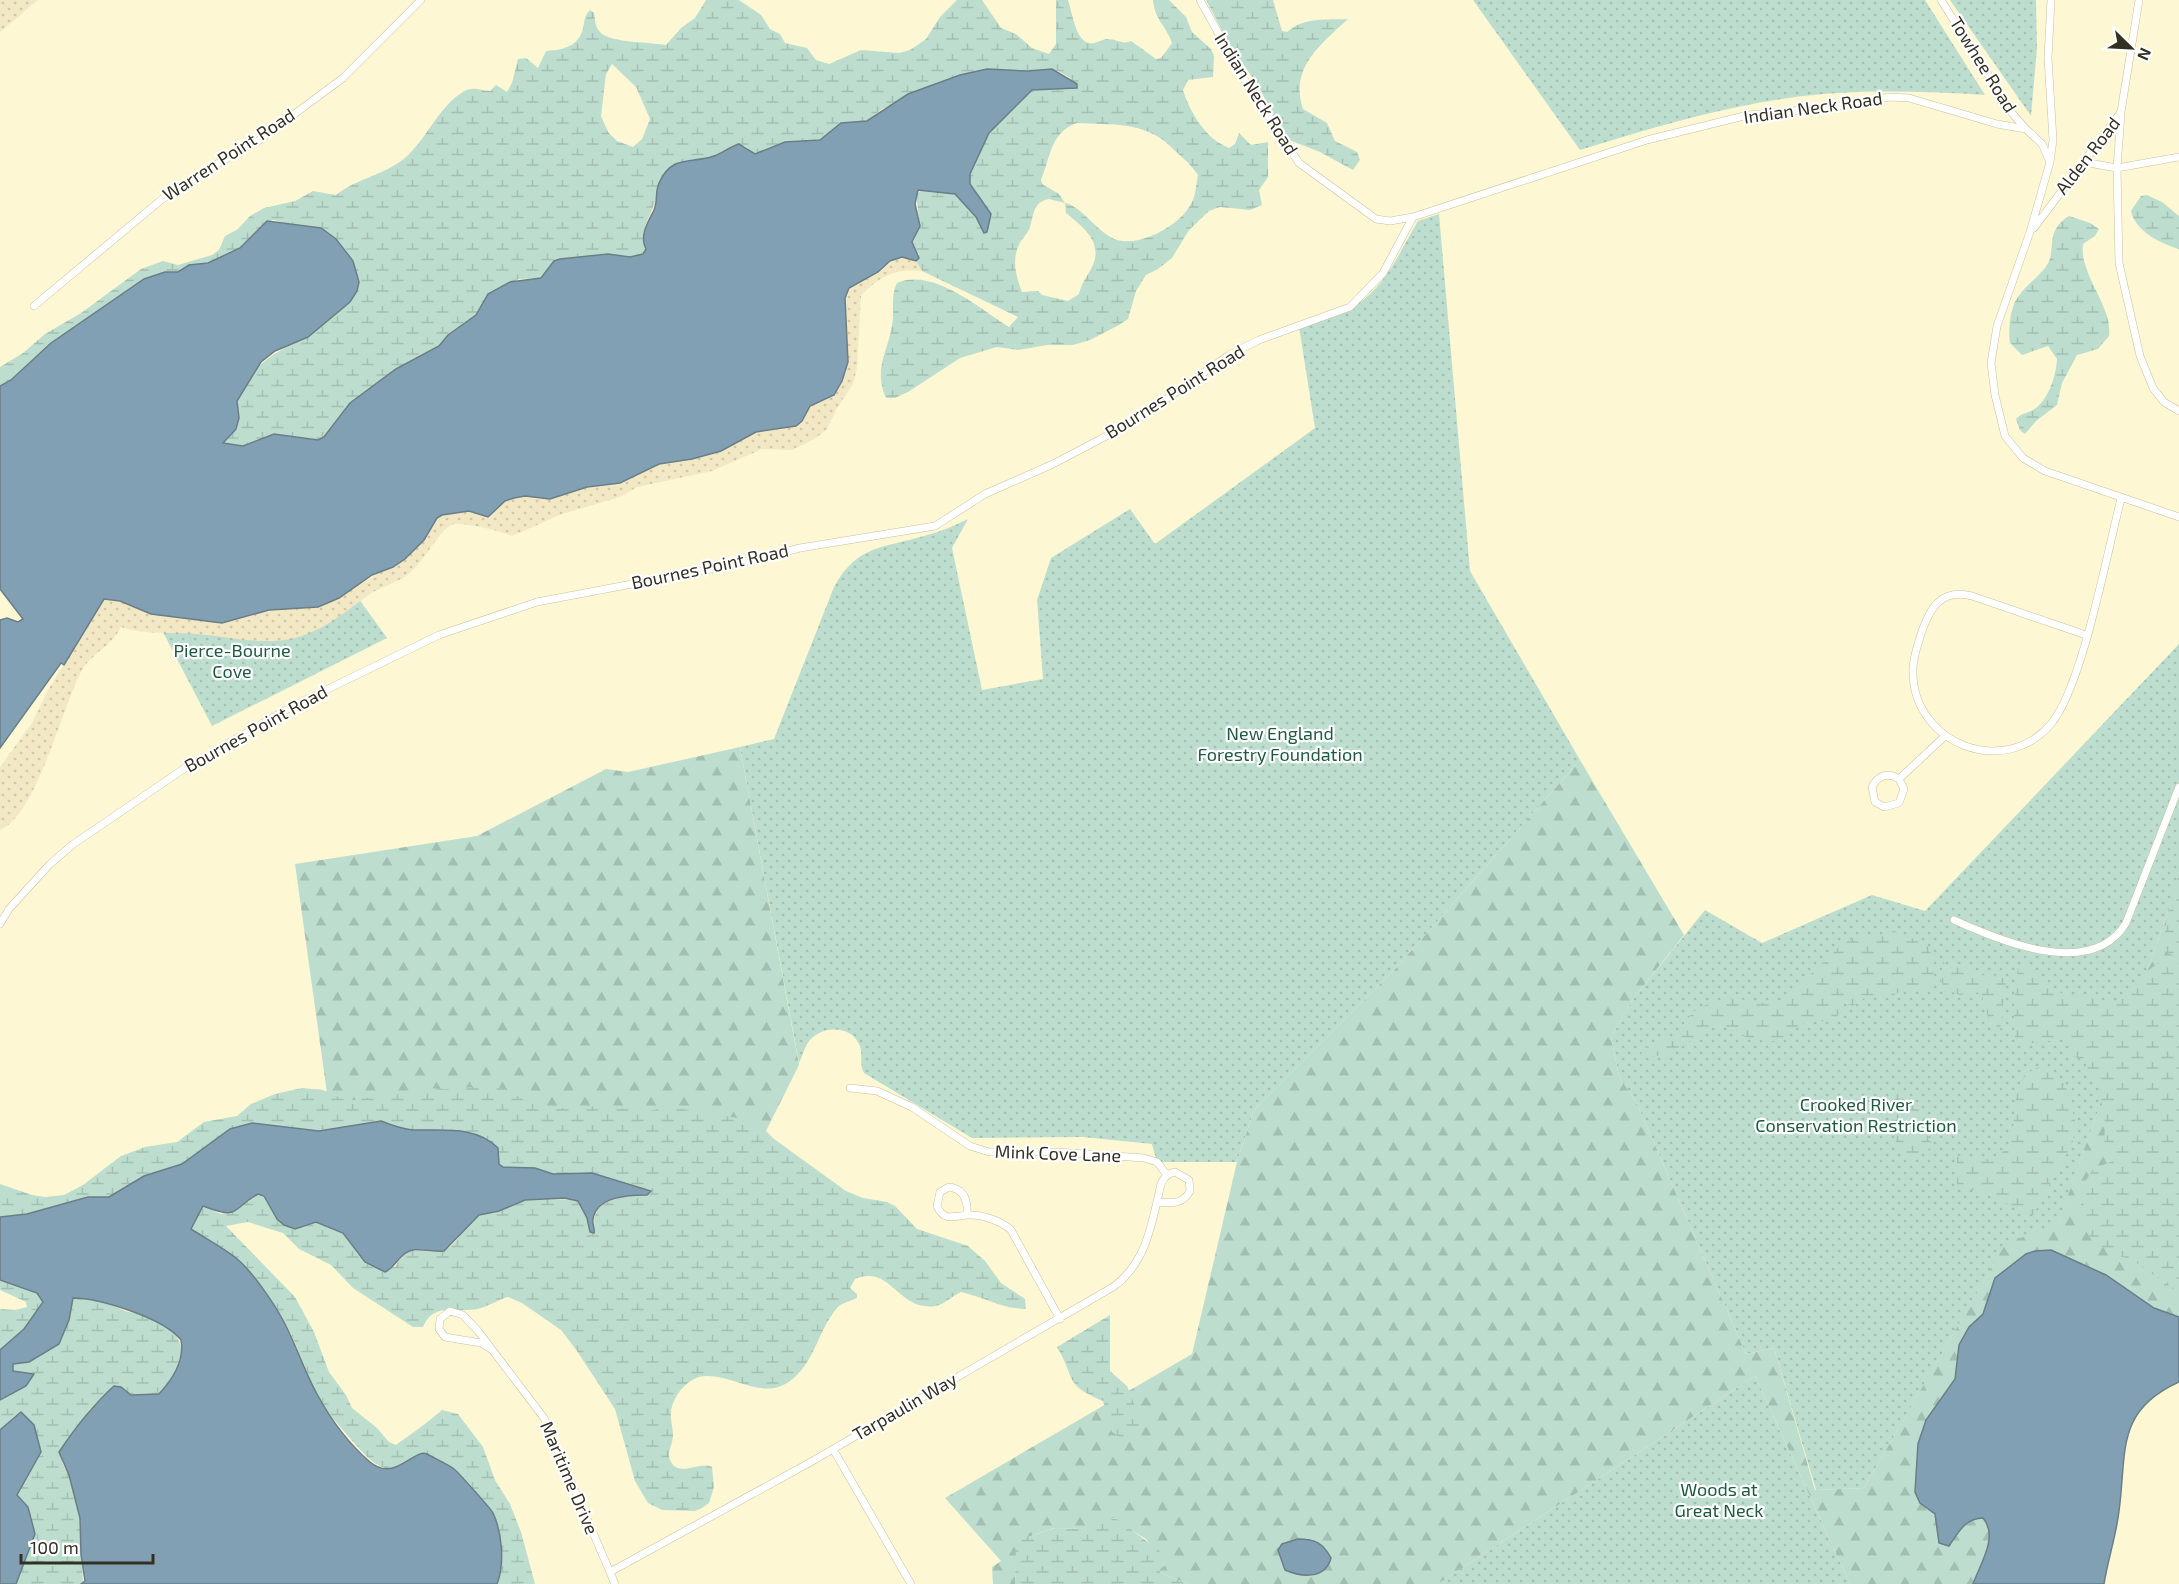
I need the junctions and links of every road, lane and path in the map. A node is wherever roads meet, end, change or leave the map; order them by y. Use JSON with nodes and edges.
{"nodes":[{"id":1,"x":421,"y":0,"type":"edge"},
{"id":2,"x":1200,"y":0,"type":"edge"},
{"id":3,"x":1941,"y":0,"type":"edge"},
{"id":4,"x":2051,"y":0,"type":"edge"},
{"id":5,"x":2139,"y":0,"type":"edge"},
{"id":6,"x":2121,"y":112,"type":"junction"},
{"id":7,"x":2026,"y":129,"type":"junction"},
{"id":8,"x":2179,"y":157,"type":"edge"},
{"id":9,"x":2050,"y":162,"type":"junction"},
{"id":10,"x":2082,"y":162,"type":"junction"},
{"id":11,"x":2116,"y":168,"type":"junction"},
{"id":12,"x":1413,"y":217,"type":"junction"},
{"id":13,"x":2030,"y":233,"type":"junction"},
{"id":14,"x":34,"y":306,"type":"dead end"},
{"id":15,"x":2179,"y":411,"type":"edge"},
{"id":16,"x":2121,"y":499,"type":"junction"},
{"id":17,"x":2179,"y":517,"type":"edge"},
{"id":18,"x":2086,"y":634,"type":"junction"},
{"id":19,"x":1944,"y":737,"type":"junction"},
{"id":20,"x":1899,"y":779,"type":"junction"},
{"id":21,"x":2179,"y":787,"type":"edge"},
{"id":22,"x":1954,"y":920,"type":"dead end"},
{"id":23,"x":0,"y":924,"type":"edge"},
{"id":24,"x":850,"y":1088,"type":"dead end"},
{"id":25,"x":1167,"y":1175,"type":"junction"},
{"id":26,"x":1157,"y":1202,"type":"junction"},
{"id":27,"x":967,"y":1214,"type":"dead end"},
{"id":28,"x":1060,"y":1319,"type":"junction"},
{"id":29,"x":491,"y":1349,"type":"junction"},
{"id":30,"x":833,"y":1449,"type":"junction"},
{"id":31,"x":610,"y":1572,"type":"junction"},
{"id":32,"x":615,"y":1584,"type":"edge"},
{"id":33,"x":911,"y":1584,"type":"edge"}],
"edges":[{"from":1,"to":14,"type":"street","name":"Warren Point Road"},
{"from":2,"to":12,"type":"street","name":"Indian Neck Road"},
{"from":3,"to":7,"type":"street","name":"Towhee Road"},
{"from":4,"to":9,"type":"street"},
{"from":5,"to":6,"type":"street","name":"Alden Road"},
{"from":6,"to":10,"type":"street","name":"Alden Road"},
{"from":6,"to":11,"type":"street"},
{"from":7,"to":9,"type":"street"},
{"from":7,"to":12,"type":"street","name":"Indian Neck Road"},
{"from":8,"to":11,"type":"street"},
{"from":9,"to":13,"type":"street"},
{"from":10,"to":11,"type":"street"},
{"from":10,"to":13,"type":"street","name":"Alden Road"},
{"from":11,"to":15,"type":"street"},
{"from":12,"to":23,"type":"street","name":"Bournes Point Road"},
{"from":13,"to":16,"type":"street"},
{"from":16,"to":17,"type":"street"},
{"from":16,"to":18,"type":"street"},
{"from":18,"to":19,"type":"street"},
{"from":18,"to":19,"type":"street"},
{"from":19,"to":20,"type":"street"},
{"from":20,"to":20,"type":"street"},
{"from":21,"to":22,"type":"street"},
{"from":24,"to":25,"type":"street","name":"Mink Cove Lane"},
{"from":25,"to":26,"type":"street","name":"Tarpaulin Way"},
{"from":25,"to":26,"type":"street"},
{"from":26,"to":28,"type":"street","name":"Tarpaulin Way"},
{"from":27,"to":28,"type":"street"},
{"from":28,"to":30,"type":"street","name":"Tarpaulin Way"},
{"from":29,"to":29,"type":"street","name":"Maritime Drive"},
{"from":29,"to":31,"type":"street","name":"Maritime Drive"},
{"from":30,"to":31,"type":"street","name":"Tarpaulin Way"},
{"from":30,"to":33,"type":"street"},
{"from":31,"to":32,"type":"street","name":"Maritime Drive"}]}
